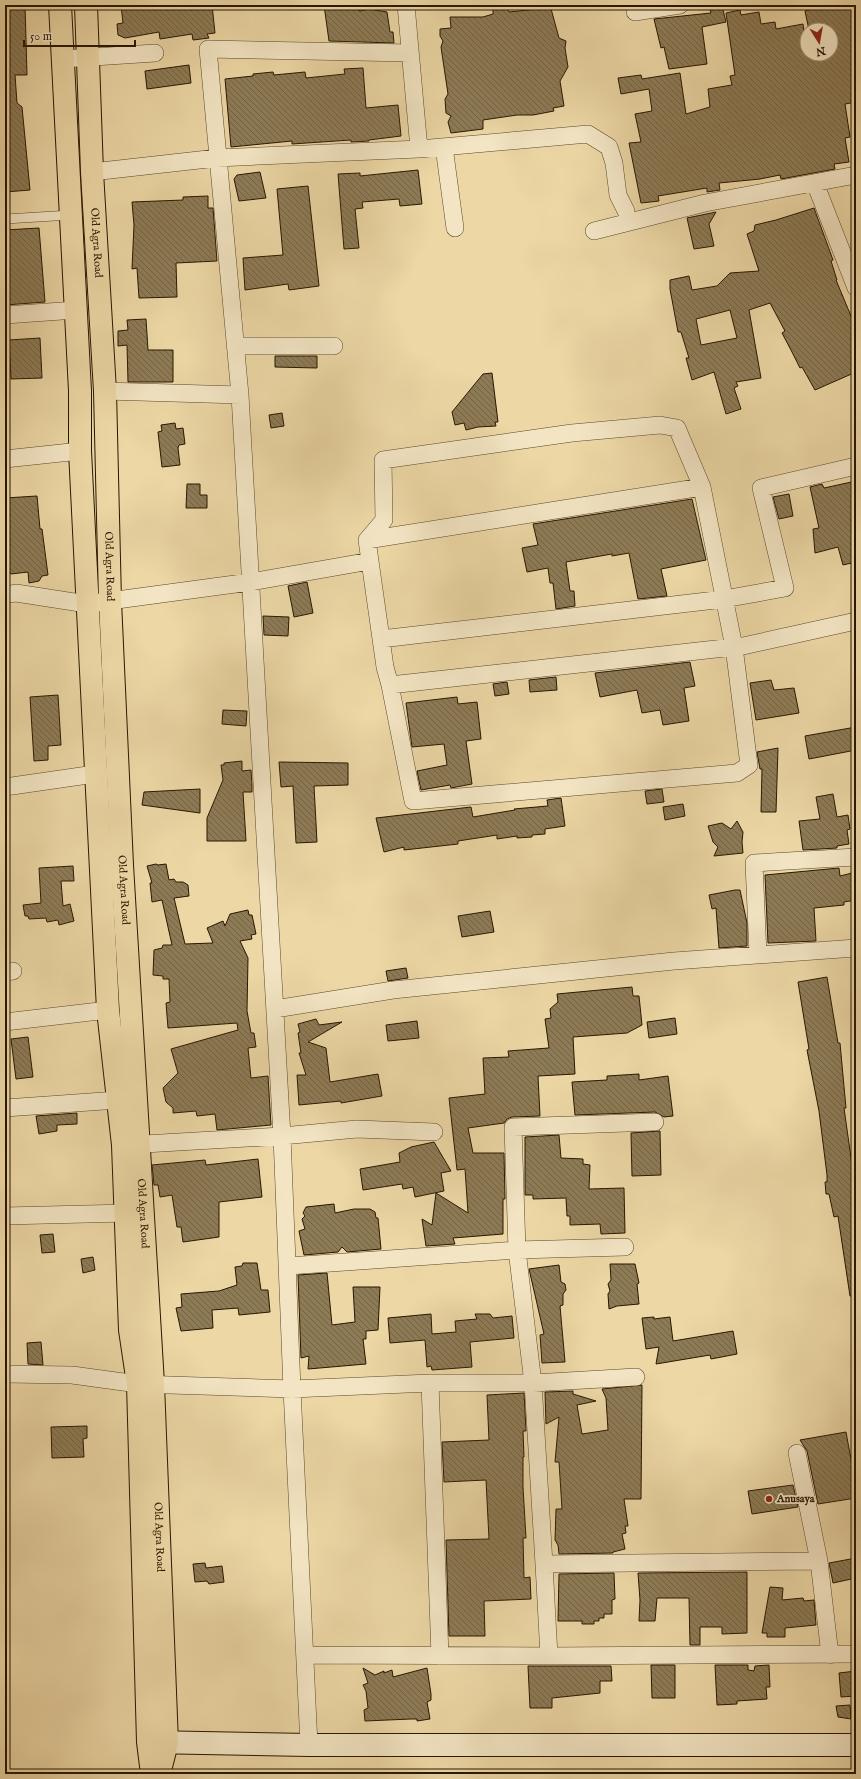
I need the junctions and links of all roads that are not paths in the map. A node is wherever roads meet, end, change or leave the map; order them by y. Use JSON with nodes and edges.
{"nodes":[{"id":1,"x":60,"y":5,"type":"edge"},
{"id":2,"x":86,"y":5,"type":"edge"},
{"id":3,"x":406,"y":5,"type":"edge"},
{"id":4,"x":680,"y":5,"type":"edge"},
{"id":5,"x":635,"y":12,"type":"dead end"},
{"id":6,"x":154,"y":53,"type":"dead end"},
{"id":7,"x":410,"y":53,"type":"junction"},
{"id":8,"x":88,"y":57,"type":"junction"},
{"id":9,"x":63,"y":59,"type":"junction"},
{"id":10,"x":444,"y":147,"type":"junction"},
{"id":11,"x":419,"y":149,"type":"junction"},
{"id":12,"x":217,"y":158,"type":"junction"},
{"id":13,"x":92,"y":172,"type":"junction"},
{"id":14,"x":856,"y":175,"type":"edge"},
{"id":15,"x":814,"y":183,"type":"junction"},
{"id":16,"x":626,"y":211,"type":"dead end"},
{"id":17,"x":72,"y":215,"type":"junction"},
{"id":18,"x":5,"y":219,"type":"edge"},
{"id":19,"x":455,"y":228,"type":"dead end"},
{"id":20,"x":594,"y":231,"type":"dead end"},
{"id":21,"x":856,"y":288,"type":"edge"},
{"id":22,"x":76,"y":310,"type":"junction"},
{"id":23,"x":5,"y":315,"type":"edge"},
{"id":24,"x":235,"y":346,"type":"junction"},
{"id":25,"x":334,"y":346,"type":"dead end"},
{"id":26,"x":105,"y":391,"type":"junction"},
{"id":27,"x":240,"y":394,"type":"junction"},
{"id":28,"x":106,"y":450,"type":"junction"},
{"id":29,"x":80,"y":451,"type":"junction"},
{"id":30,"x":5,"y":459,"type":"edge"},
{"id":31,"x":856,"y":466,"type":"edge"},
{"id":32,"x":702,"y":487,"type":"junction"},
{"id":33,"x":367,"y":540,"type":"junction"},
{"id":34,"x":370,"y":561,"type":"junction"},
{"id":35,"x":250,"y":582,"type":"junction"},
{"id":36,"x":5,"y":595,"type":"edge"},
{"id":37,"x":724,"y":600,"type":"junction"},
{"id":38,"x":110,"y":601,"type":"junction"},
{"id":39,"x":87,"y":604,"type":"junction"},
{"id":40,"x":856,"y":621,"type":"edge"},
{"id":41,"x":380,"y":639,"type":"junction"},
{"id":42,"x":734,"y":647,"type":"junction"},
{"id":43,"x":390,"y":685,"type":"junction"},
{"id":44,"x":95,"y":774,"type":"junction"},
{"id":45,"x":5,"y":787,"type":"edge"},
{"id":46,"x":856,"y":857,"type":"edge"},
{"id":47,"x":856,"y":948,"type":"edge"},
{"id":48,"x":758,"y":955,"type":"junction"},
{"id":49,"x":275,"y":1009,"type":"junction"},
{"id":50,"x":108,"y":1010,"type":"junction"},
{"id":51,"x":5,"y":1022,"type":"edge"},
{"id":52,"x":118,"y":1100,"type":"junction"},
{"id":53,"x":5,"y":1108,"type":"edge"},
{"id":54,"x":655,"y":1122,"type":"dead end"},
{"id":55,"x":434,"y":1132,"type":"dead end"},
{"id":56,"x":282,"y":1136,"type":"junction"},
{"id":57,"x":132,"y":1145,"type":"junction"},
{"id":58,"x":127,"y":1213,"type":"junction"},
{"id":59,"x":5,"y":1216,"type":"edge"},
{"id":60,"x":625,"y":1247,"type":"dead end"},
{"id":61,"x":517,"y":1250,"type":"junction"},
{"id":62,"x":288,"y":1266,"type":"junction"},
{"id":63,"x":5,"y":1374,"type":"edge"},
{"id":64,"x":636,"y":1378,"type":"dead end"},
{"id":65,"x":430,"y":1383,"type":"junction"},
{"id":66,"x":534,"y":1383,"type":"junction"},
{"id":67,"x":146,"y":1384,"type":"junction"},
{"id":68,"x":292,"y":1389,"type":"junction"},
{"id":69,"x":797,"y":1453,"type":"dead end"},
{"id":70,"x":819,"y":1560,"type":"junction"},
{"id":71,"x":544,"y":1564,"type":"junction"},
{"id":72,"x":856,"y":1654,"type":"edge"},
{"id":73,"x":305,"y":1655,"type":"junction"},
{"id":74,"x":830,"y":1655,"type":"junction"},
{"id":75,"x":440,"y":1656,"type":"junction"},
{"id":76,"x":550,"y":1656,"type":"junction"},
{"id":77,"x":157,"y":1743,"type":"junction"},
{"id":78,"x":309,"y":1745,"type":"junction"},
{"id":79,"x":856,"y":1745,"type":"edge"},
{"id":80,"x":152,"y":1774,"type":"edge"},
{"id":81,"x":159,"y":1774,"type":"edge"}],
"edges":[{"from":1,"to":9,"type":"highway"},
{"from":2,"to":8,"type":"highway","name":"Old Agra Road"},
{"from":3,"to":7,"type":"street"},
{"from":4,"to":5,"type":"street"},
{"from":6,"to":8,"type":"street"},
{"from":7,"to":11,"type":"street"},
{"from":7,"to":12,"type":"street"},
{"from":8,"to":9,"type":"street"},
{"from":8,"to":13,"type":"highway","name":"Old Agra Road"},
{"from":9,"to":17,"type":"highway"},
{"from":10,"to":11,"type":"street"},
{"from":10,"to":16,"type":"street"},
{"from":10,"to":19,"type":"street"},
{"from":11,"to":12,"type":"street"},
{"from":12,"to":13,"type":"street"},
{"from":12,"to":24,"type":"street"},
{"from":13,"to":26,"type":"highway","name":"Old Agra Road"},
{"from":14,"to":15,"type":"street"},
{"from":15,"to":20,"type":"street"},
{"from":15,"to":21,"type":"street"},
{"from":17,"to":18,"type":"lane"},
{"from":17,"to":22,"type":"highway"},
{"from":22,"to":23,"type":"street"},
{"from":22,"to":29,"type":"highway"},
{"from":24,"to":25,"type":"street"},
{"from":24,"to":27,"type":"street"},
{"from":26,"to":27,"type":"street"},
{"from":26,"to":28,"type":"highway","name":"Old Agra Road"},
{"from":27,"to":35,"type":"street"},
{"from":28,"to":29,"type":"highway"},
{"from":28,"to":38,"type":"highway","name":"Old Agra Road"},
{"from":29,"to":30,"type":"street"},
{"from":29,"to":39,"type":"highway"},
{"from":31,"to":37,"type":"street"},
{"from":32,"to":33,"type":"street"},
{"from":32,"to":33,"type":"street"},
{"from":32,"to":37,"type":"street"},
{"from":33,"to":34,"type":"street"},
{"from":34,"to":35,"type":"street"},
{"from":34,"to":41,"type":"street"},
{"from":35,"to":38,"type":"street"},
{"from":35,"to":49,"type":"street"},
{"from":36,"to":39,"type":"street"},
{"from":37,"to":41,"type":"street"},
{"from":37,"to":42,"type":"street"},
{"from":38,"to":39,"type":"street"},
{"from":38,"to":57,"type":"highway","name":"Old Agra Road"},
{"from":39,"to":44,"type":"highway"},
{"from":40,"to":42,"type":"street"},
{"from":41,"to":43,"type":"street"},
{"from":42,"to":43,"type":"street"},
{"from":42,"to":43,"type":"street"},
{"from":44,"to":45,"type":"street"},
{"from":44,"to":50,"type":"highway"},
{"from":46,"to":48,"type":"street"},
{"from":47,"to":48,"type":"street"},
{"from":48,"to":49,"type":"street"},
{"from":49,"to":56,"type":"street"},
{"from":50,"to":51,"type":"street"},
{"from":50,"to":52,"type":"highway"},
{"from":52,"to":53,"type":"street"},
{"from":52,"to":57,"type":"highway"},
{"from":54,"to":61,"type":"street"},
{"from":55,"to":56,"type":"street"},
{"from":56,"to":57,"type":"street"},
{"from":56,"to":62,"type":"street"},
{"from":57,"to":58,"type":"highway"},
{"from":57,"to":67,"type":"highway","name":"Old Agra Road"},
{"from":58,"to":59,"type":"street"},
{"from":58,"to":67,"type":"highway"},
{"from":60,"to":61,"type":"street"},
{"from":61,"to":62,"type":"street"},
{"from":61,"to":66,"type":"street"},
{"from":62,"to":68,"type":"street"},
{"from":63,"to":67,"type":"street"},
{"from":64,"to":66,"type":"street"},
{"from":65,"to":66,"type":"street"},
{"from":65,"to":68,"type":"street"},
{"from":65,"to":75,"type":"street"},
{"from":66,"to":71,"type":"street"},
{"from":67,"to":68,"type":"street"},
{"from":67,"to":77,"type":"highway"},
{"from":68,"to":73,"type":"street"},
{"from":69,"to":70,"type":"street"},
{"from":70,"to":71,"type":"street"},
{"from":70,"to":74,"type":"street"},
{"from":71,"to":76,"type":"street"},
{"from":72,"to":74,"type":"street"},
{"from":73,"to":75,"type":"street"},
{"from":73,"to":78,"type":"street"},
{"from":74,"to":76,"type":"street"},
{"from":75,"to":76,"type":"street"},
{"from":77,"to":78,"type":"street"},
{"from":77,"to":80,"type":"highway"},
{"from":77,"to":81,"type":"highway"},
{"from":78,"to":79,"type":"street"}]}
